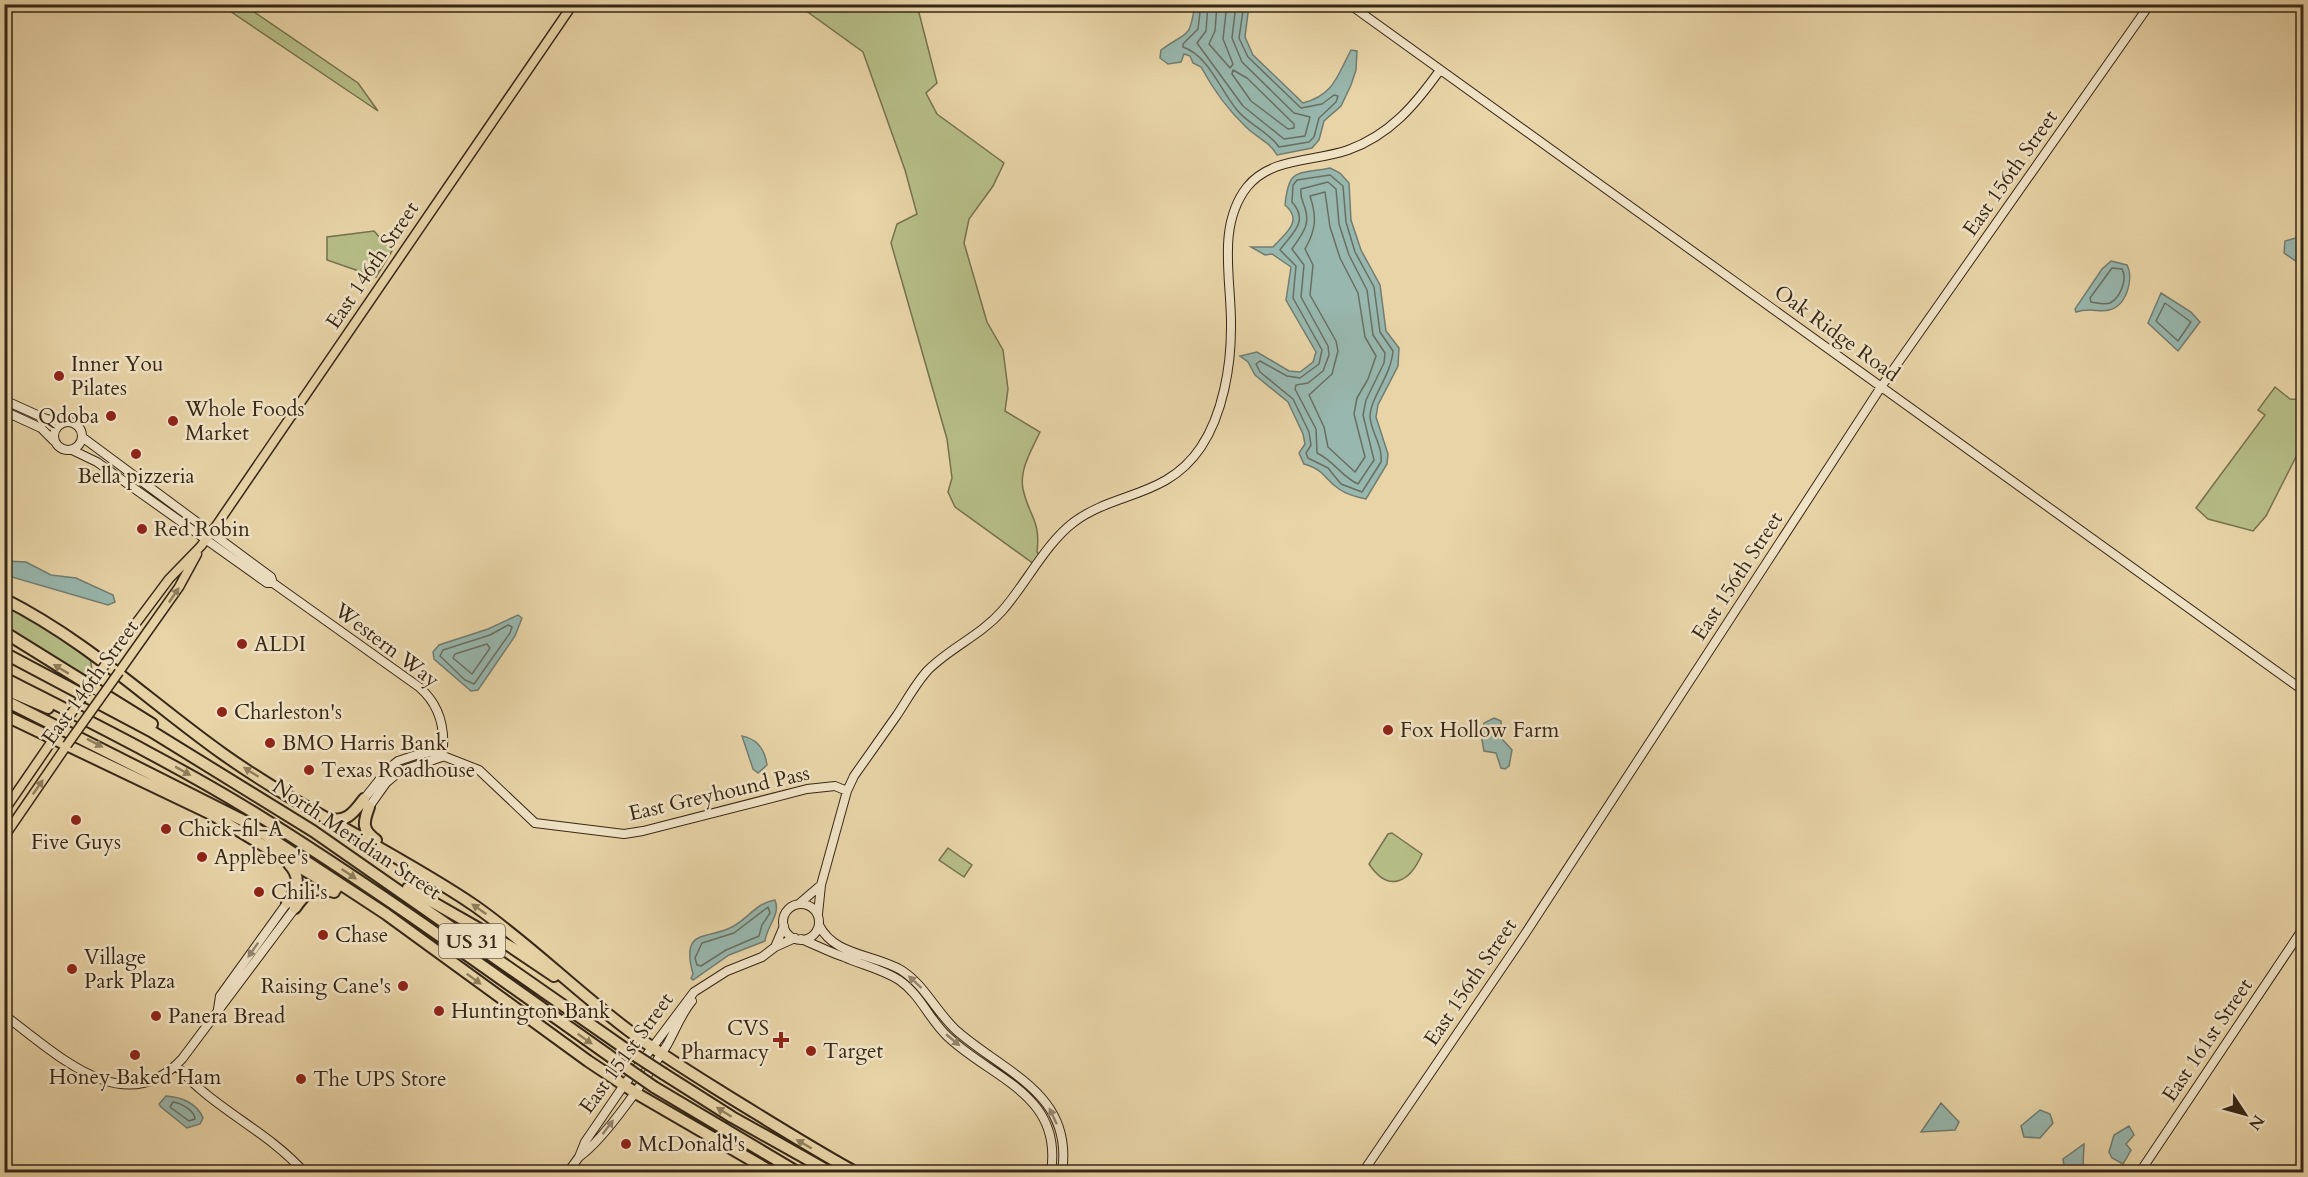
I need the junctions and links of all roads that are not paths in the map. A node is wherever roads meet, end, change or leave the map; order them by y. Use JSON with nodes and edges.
{"nodes":[{"id":1,"x":573,"y":4,"type":"edge"},
{"id":2,"x":1349,"y":4,"type":"edge"},
{"id":3,"x":2150,"y":4,"type":"edge"},
{"id":4,"x":1440,"y":70,"type":"junction"},
{"id":5,"x":1881,"y":387,"type":"junction"},
{"id":6,"x":4,"y":400,"type":"edge"},
{"id":7,"x":4,"y":411,"type":"edge"},
{"id":8,"x":64,"y":422,"type":"junction"},
{"id":9,"x":82,"y":437,"type":"junction"},
{"id":10,"x":54,"y":441,"type":"junction"},
{"id":11,"x":72,"y":450,"type":"junction"},
{"id":12,"x":109,"y":471,"type":"junction"},
{"id":13,"x":158,"y":494,"type":"junction"},
{"id":14,"x":206,"y":539,"type":"junction"},
{"id":15,"x":4,"y":599,"type":"edge"},
{"id":16,"x":5,"y":633,"type":"edge"},
{"id":17,"x":4,"y":653,"type":"edge"},
{"id":18,"x":107,"y":662,"type":"junction"},
{"id":19,"x":119,"y":672,"type":"junction"},
{"id":20,"x":4,"y":678,"type":"edge"},
{"id":21,"x":4,"y":689,"type":"edge"},
{"id":22,"x":2304,"y":691,"type":"edge"},
{"id":23,"x":4,"y":700,"type":"edge"},
{"id":24,"x":4,"y":715,"type":"edge"},
{"id":25,"x":54,"y":738,"type":"junction"},
{"id":26,"x":132,"y":744,"type":"junction"},
{"id":27,"x":67,"y":745,"type":"junction"},
{"id":28,"x":442,"y":757,"type":"junction"},
{"id":29,"x":847,"y":791,"type":"junction"},
{"id":30,"x":251,"y":792,"type":"junction"},
{"id":31,"x":366,"y":803,"type":"junction"},
{"id":32,"x":4,"y":811,"type":"edge"},
{"id":33,"x":316,"y":812,"type":"junction"},
{"id":34,"x":313,"y":831,"type":"junction"},
{"id":35,"x":4,"y":837,"type":"edge"},
{"id":36,"x":252,"y":838,"type":"junction"},
{"id":37,"x":410,"y":865,"type":"junction"},
{"id":38,"x":821,"y":885,"type":"junction"},
{"id":39,"x":344,"y":894,"type":"junction"},
{"id":40,"x":798,"y":904,"type":"junction"},
{"id":41,"x":291,"y":905,"type":"junction"},
{"id":42,"x":818,"y":914,"type":"junction"},
{"id":43,"x":819,"y":925,"type":"junction"},
{"id":44,"x":784,"y":926,"type":"junction"},
{"id":45,"x":2304,"y":927,"type":"edge"},
{"id":46,"x":798,"y":939,"type":"junction"},
{"id":47,"x":775,"y":947,"type":"junction"},
{"id":48,"x":449,"y":961,"type":"junction"},
{"id":49,"x":606,"y":1012,"type":"junction"},
{"id":50,"x":4,"y":1015,"type":"edge"},
{"id":51,"x":657,"y":1050,"type":"junction"},
{"id":52,"x":176,"y":1065,"type":"junction"},
{"id":53,"x":624,"y":1085,"type":"junction"},
{"id":54,"x":634,"y":1092,"type":"junction"},
{"id":55,"x":579,"y":1157,"type":"junction"},
{"id":56,"x":304,"y":1173,"type":"edge"},
{"id":57,"x":568,"y":1173,"type":"edge"},
{"id":58,"x":772,"y":1173,"type":"edge"},
{"id":59,"x":797,"y":1173,"type":"edge"},
{"id":60,"x":830,"y":1173,"type":"edge"},
{"id":61,"x":855,"y":1173,"type":"edge"},
{"id":62,"x":1051,"y":1173,"type":"edge"},
{"id":63,"x":1062,"y":1173,"type":"edge"},
{"id":64,"x":1363,"y":1173,"type":"edge"},
{"id":65,"x":2140,"y":1173,"type":"edge"}],
"edges":[{"from":1,"to":14,"type":"main road","name":"East 146th Street"},
{"from":2,"to":4,"type":"street","name":"Oak Ridge Road"},
{"from":3,"to":5,"type":"street","name":"East 156th Street"},
{"from":4,"to":5,"type":"street","name":"Oak Ridge Road"},
{"from":4,"to":29,"type":"street"},
{"from":5,"to":22,"type":"street","name":"Oak Ridge Road"},
{"from":5,"to":64,"type":"street","name":"East 156th Street"},
{"from":6,"to":8,"type":"street"},
{"from":7,"to":10,"type":"street"},
{"from":8,"to":9,"type":"street"},
{"from":8,"to":10,"type":"street"},
{"from":9,"to":11,"type":"street"},
{"from":9,"to":13,"type":"street"},
{"from":10,"to":11,"type":"street"},
{"from":11,"to":12,"type":"street"},
{"from":12,"to":13,"type":"street"},
{"from":12,"to":14,"type":"street"},
{"from":13,"to":14,"type":"street"},
{"from":14,"to":18,"type":"main road","name":"East 146th Street"},
{"from":19,"to":14,"type":"main road","name":"East 146th Street","one_way":true},
{"from":14,"to":28,"type":"street","name":"Western Way"},
{"from":15,"to":18,"type":"highway"},
{"from":30,"to":16,"type":"highway","one_way":true},
{"from":17,"to":30,"type":"highway","name":"North Meridian Street","number":"US 31"},
{"from":18,"to":19,"type":"highway"},
{"from":18,"to":25,"type":"main road","name":"East 146th Street","bridge":true},
{"from":19,"to":27,"type":"main road","name":"East 146th Street","bridge":true},
{"from":33,"to":19,"type":"highway","one_way":true},
{"from":20,"to":26,"type":"highway","name":"North Meridian Street","number":"US 31"},
{"from":21,"to":26,"type":"highway"},
{"from":23,"to":48,"type":"highway","one_way":true},
{"from":24,"to":25,"type":"highway"},
{"from":25,"to":27,"type":"highway"},
{"from":25,"to":32,"type":"main road","name":"East 146th Street"},
{"from":26,"to":59,"type":"highway","name":"North Meridian Street","number":"US 31","one_way":true,"bridge":true},
{"from":35,"to":27,"type":"main road","name":"East 146th Street","one_way":true},
{"from":27,"to":36,"type":"highway"},
{"from":28,"to":29,"type":"street","name":"East Greyhound Pass"},
{"from":28,"to":31,"type":"street"},
{"from":29,"to":38,"type":"street"},
{"from":30,"to":34,"type":"highway","name":"North Meridian Street","number":"US 31"},
{"from":31,"to":33,"type":"highway"},
{"from":31,"to":37,"type":"highway"},
{"from":33,"to":37,"type":"highway"},
{"from":34,"to":49,"type":"highway"},
{"from":60,"to":34,"type":"highway","name":"North Meridian Street","number":"US 31","one_way":true,"bridge":true},
{"from":36,"to":39,"type":"highway"},
{"from":36,"to":41,"type":"highway"},
{"from":49,"to":37,"type":"highway","one_way":true},
{"from":38,"to":40,"type":"street"},
{"from":38,"to":42,"type":"street"},
{"from":39,"to":41,"type":"highway"},
{"from":39,"to":48,"type":"highway"},
{"from":40,"to":42,"type":"street"},
{"from":40,"to":44,"type":"street"},
{"from":41,"to":52,"type":"street"},
{"from":42,"to":43,"type":"street"},
{"from":43,"to":46,"type":"street"},
{"from":63,"to":43,"type":"street","one_way":true},
{"from":44,"to":46,"type":"street"},
{"from":44,"to":47,"type":"street"},
{"from":45,"to":65,"type":"street","name":"East 161st Street"},
{"from":46,"to":47,"type":"street","name":"East 151st Street"},
{"from":46,"to":62,"type":"street","one_way":true},
{"from":47,"to":51,"type":"street","name":"East 151st Street"},
{"from":48,"to":53,"type":"highway","one_way":true},
{"from":49,"to":51,"type":"highway"},
{"from":50,"to":52,"type":"street"},
{"from":51,"to":53,"type":"street","name":"East 151st Street"},
{"from":51,"to":54,"type":"street","name":"East 151st Street"},
{"from":61,"to":51,"type":"highway","one_way":true},
{"from":52,"to":56,"type":"street"},
{"from":53,"to":54,"type":"highway"},
{"from":53,"to":55,"type":"street","name":"East 151st Street"},
{"from":55,"to":54,"type":"street","name":"East 151st Street","one_way":true},
{"from":54,"to":58,"type":"highway"},
{"from":55,"to":57,"type":"street","name":"East 151st Street"}]}
